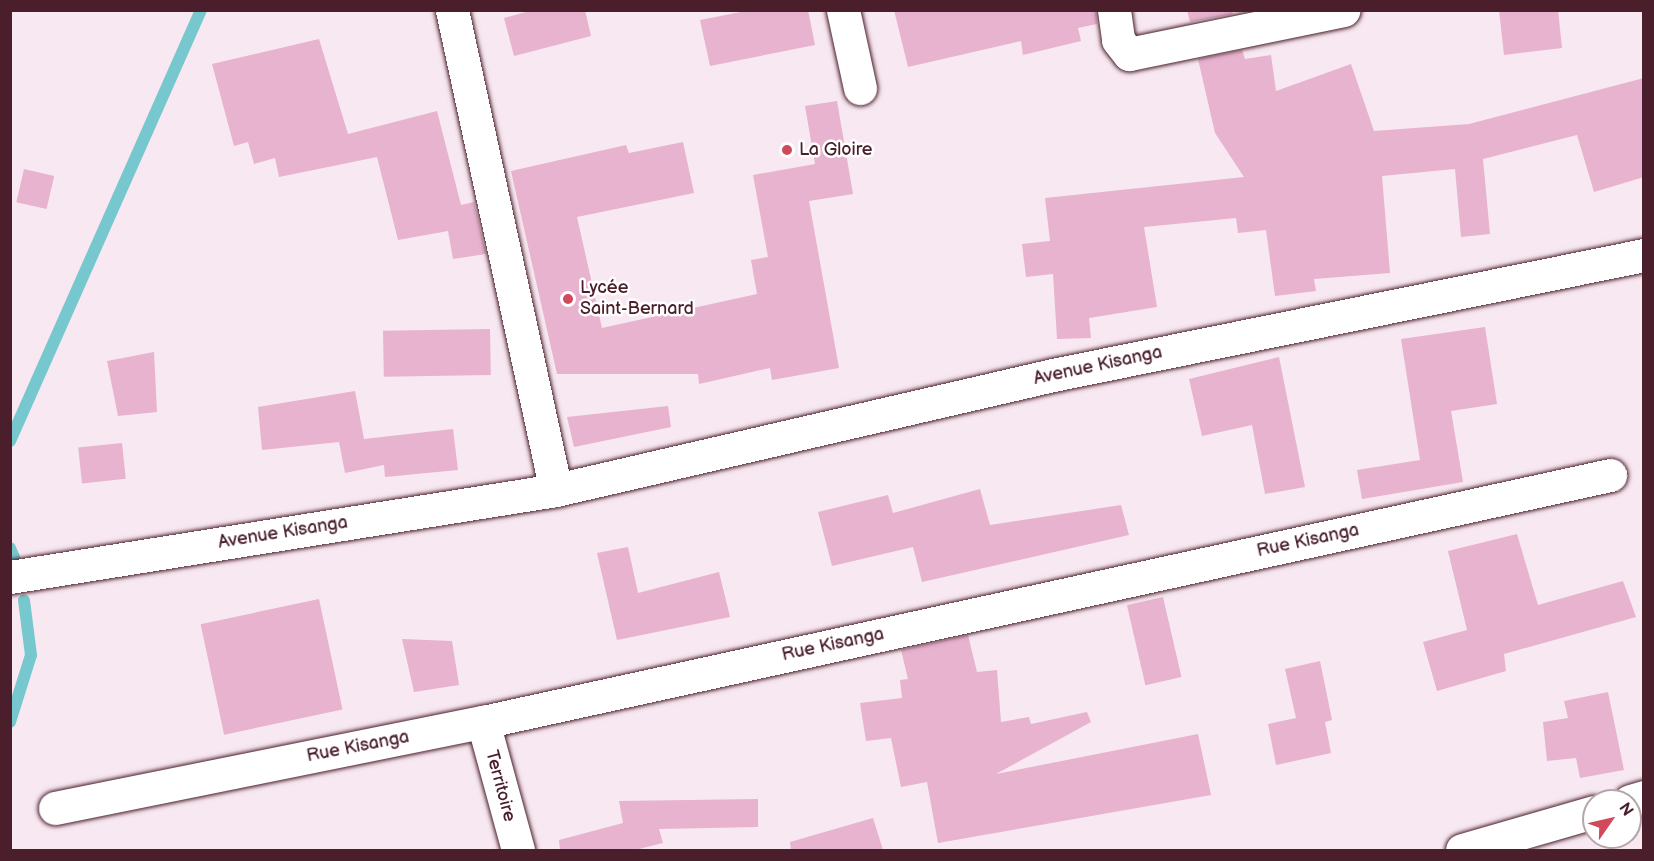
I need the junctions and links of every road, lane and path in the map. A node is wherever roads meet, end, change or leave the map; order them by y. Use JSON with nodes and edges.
{"nodes":[{"id":1,"x":452,"y":10,"type":"edge"},
{"id":2,"x":843,"y":10,"type":"edge"},
{"id":3,"x":1344,"y":10,"type":"edge"},
{"id":4,"x":1116,"y":25,"type":"edge"},
{"id":5,"x":860,"y":88,"type":"dead end"},
{"id":6,"x":1644,"y":255,"type":"edge"},
{"id":7,"x":1610,"y":475,"type":"dead end"},
{"id":8,"x":556,"y":490,"type":"junction"},
{"id":9,"x":10,"y":577,"type":"edge"},
{"id":10,"x":483,"y":722,"type":"junction"},
{"id":11,"x":55,"y":808,"type":"dead end"},
{"id":12,"x":1582,"y":815,"type":"edge"},
{"id":13,"x":518,"y":850,"type":"edge"},
{"id":14,"x":1462,"y":850,"type":"edge"}],
"edges":[{"from":1,"to":8,"type":"street"},
{"from":2,"to":5,"type":"street"},
{"from":3,"to":4,"type":"street"},
{"from":6,"to":8,"type":"street","name":"Avenue Kisanga"},
{"from":7,"to":10,"type":"street","name":"Rue Kisanga"},
{"from":8,"to":9,"type":"street","name":"Avenue Kisanga"},
{"from":10,"to":11,"type":"street","name":"Rue Kisanga"},
{"from":10,"to":13,"type":"street","name":"Territoire"},
{"from":12,"to":14,"type":"street"}]}
